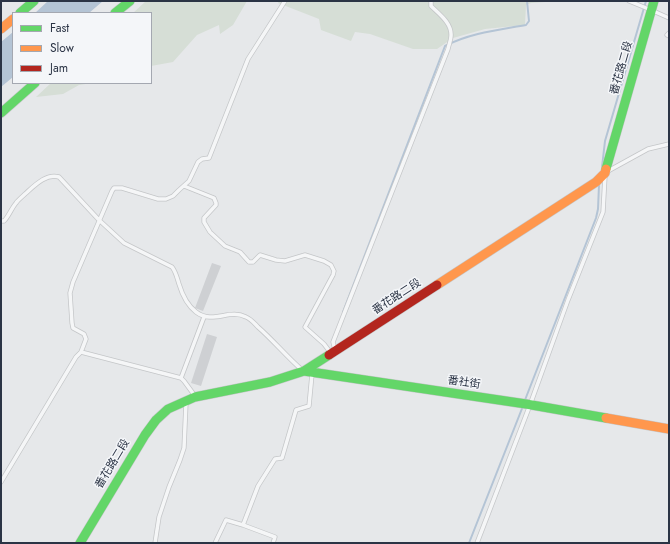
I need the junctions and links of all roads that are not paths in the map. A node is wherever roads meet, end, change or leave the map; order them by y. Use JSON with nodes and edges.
{"nodes":[{"id":1,"x":34,"y":1,"type":"edge"},
{"id":2,"x":130,"y":1,"type":"edge"},
{"id":3,"x":285,"y":1,"type":"edge"},
{"id":4,"x":431,"y":1,"type":"edge"},
{"id":5,"x":629,"y":1,"type":"edge"},
{"id":6,"x":652,"y":5,"type":"edge"},
{"id":7,"x":21,"y":12,"type":"edge"},
{"id":8,"x":116,"y":12,"type":"edge"},
{"id":9,"x":669,"y":18,"type":"edge"},
{"id":10,"x":12,"y":20,"type":"edge"},
{"id":11,"x":1,"y":30,"type":"edge"},
{"id":12,"x":669,"y":33,"type":"edge"},
{"id":13,"x":669,"y":36,"type":"edge"},
{"id":14,"x":34,"y":84,"type":"edge"},
{"id":15,"x":1,"y":113,"type":"edge"},
{"id":16,"x":669,"y":144,"type":"edge"},
{"id":17,"x":606,"y":172,"type":"junction"},
{"id":18,"x":184,"y":186,"type":"junction"},
{"id":19,"x":99,"y":220,"type":"junction"},
{"id":20,"x":1,"y":221,"type":"edge"},
{"id":21,"x":204,"y":316,"type":"junction"},
{"id":22,"x":81,"y":352,"type":"junction"},
{"id":23,"x":333,"y":353,"type":"junction"},
{"id":24,"x":308,"y":372,"type":"junction"},
{"id":25,"x":181,"y":378,"type":"junction"},
{"id":26,"x":195,"y":397,"type":"junction"},
{"id":27,"x":186,"y":401,"type":"junction"},
{"id":28,"x":526,"y":404,"type":"junction"},
{"id":29,"x":669,"y":428,"type":"edge"},
{"id":30,"x":1,"y":482,"type":"edge"},
{"id":31,"x":243,"y":525,"type":"junction"},
{"id":32,"x":80,"y":543,"type":"edge"},
{"id":33,"x":155,"y":543,"type":"edge"},
{"id":34,"x":215,"y":543,"type":"edge"},
{"id":35,"x":273,"y":543,"type":"edge"},
{"id":36,"x":477,"y":543,"type":"edge"}],
"edges":[{"from":1,"to":7,"type":"main road"},
{"from":2,"to":8,"type":"main road"},
{"from":3,"to":18,"type":"lane"},
{"from":4,"to":23,"type":"lane"},
{"from":5,"to":6,"type":"lane"},
{"from":6,"to":9,"type":"lane"},
{"from":6,"to":17,"type":"main road","name":"番花路二段"},
{"from":10,"to":11,"type":"main road"},
{"from":12,"to":13,"type":"lane"},
{"from":14,"to":15,"type":"main road"},
{"from":16,"to":17,"type":"lane"},
{"from":17,"to":23,"type":"main road","name":"番花路二段"},
{"from":17,"to":28,"type":"lane"},
{"from":18,"to":19,"type":"lane"},
{"from":18,"to":23,"type":"lane"},
{"from":19,"to":20,"type":"lane"},
{"from":19,"to":21,"type":"lane"},
{"from":19,"to":22,"type":"lane"},
{"from":21,"to":24,"type":"lane"},
{"from":21,"to":25,"type":"lane"},
{"from":22,"to":25,"type":"lane"},
{"from":22,"to":30,"type":"lane"},
{"from":23,"to":24,"type":"main road","name":"番花路二段"},
{"from":24,"to":26,"type":"main road","name":"番花路二段"},
{"from":24,"to":28,"type":"main road","name":"番社街"},
{"from":24,"to":31,"type":"lane"},
{"from":25,"to":26,"type":"lane"},
{"from":26,"to":27,"type":"main road","name":"番花路二段"},
{"from":27,"to":32,"type":"main road","name":"番花路二段"},
{"from":27,"to":33,"type":"lane"},
{"from":28,"to":29,"type":"main road","name":"番社街"},
{"from":28,"to":36,"type":"lane"},
{"from":31,"to":34,"type":"lane"},
{"from":31,"to":35,"type":"lane"}]}
